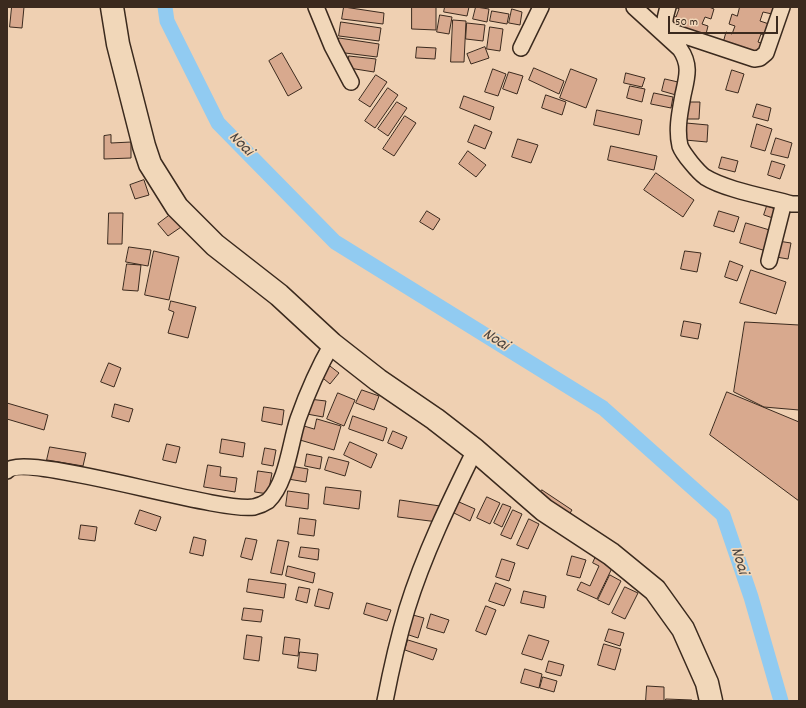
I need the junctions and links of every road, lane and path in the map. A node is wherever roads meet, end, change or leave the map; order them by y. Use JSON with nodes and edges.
{"nodes":[{"id":1,"x":112,"y":7,"type":"edge"},
{"id":2,"x":316,"y":7,"type":"edge"},
{"id":3,"x":541,"y":7,"type":"edge"},
{"id":4,"x":634,"y":7,"type":"edge"},
{"id":5,"x":668,"y":7,"type":"edge"},
{"id":6,"x":782,"y":7,"type":"edge"},
{"id":7,"x":522,"y":48,"type":"dead end"},
{"id":8,"x":351,"y":82,"type":"dead end"},
{"id":9,"x":792,"y":203,"type":"edge"},
{"id":10,"x":769,"y":261,"type":"dead end"},
{"id":11,"x":332,"y":344,"type":"junction"},
{"id":12,"x":475,"y":450,"type":"junction"},
{"id":13,"x":7,"y":471,"type":"edge"},
{"id":14,"x":385,"y":701,"type":"edge"},
{"id":15,"x":711,"y":701,"type":"edge"}],
"edges":[{"from":1,"to":11,"type":"street"},
{"from":2,"to":8,"type":"street"},
{"from":3,"to":7,"type":"street"},
{"from":4,"to":9,"type":"street"},
{"from":5,"to":6,"type":"street"},
{"from":9,"to":10,"type":"street"},
{"from":11,"to":12,"type":"street"},
{"from":11,"to":13,"type":"street"},
{"from":12,"to":14,"type":"street"},
{"from":12,"to":15,"type":"street"}]}
